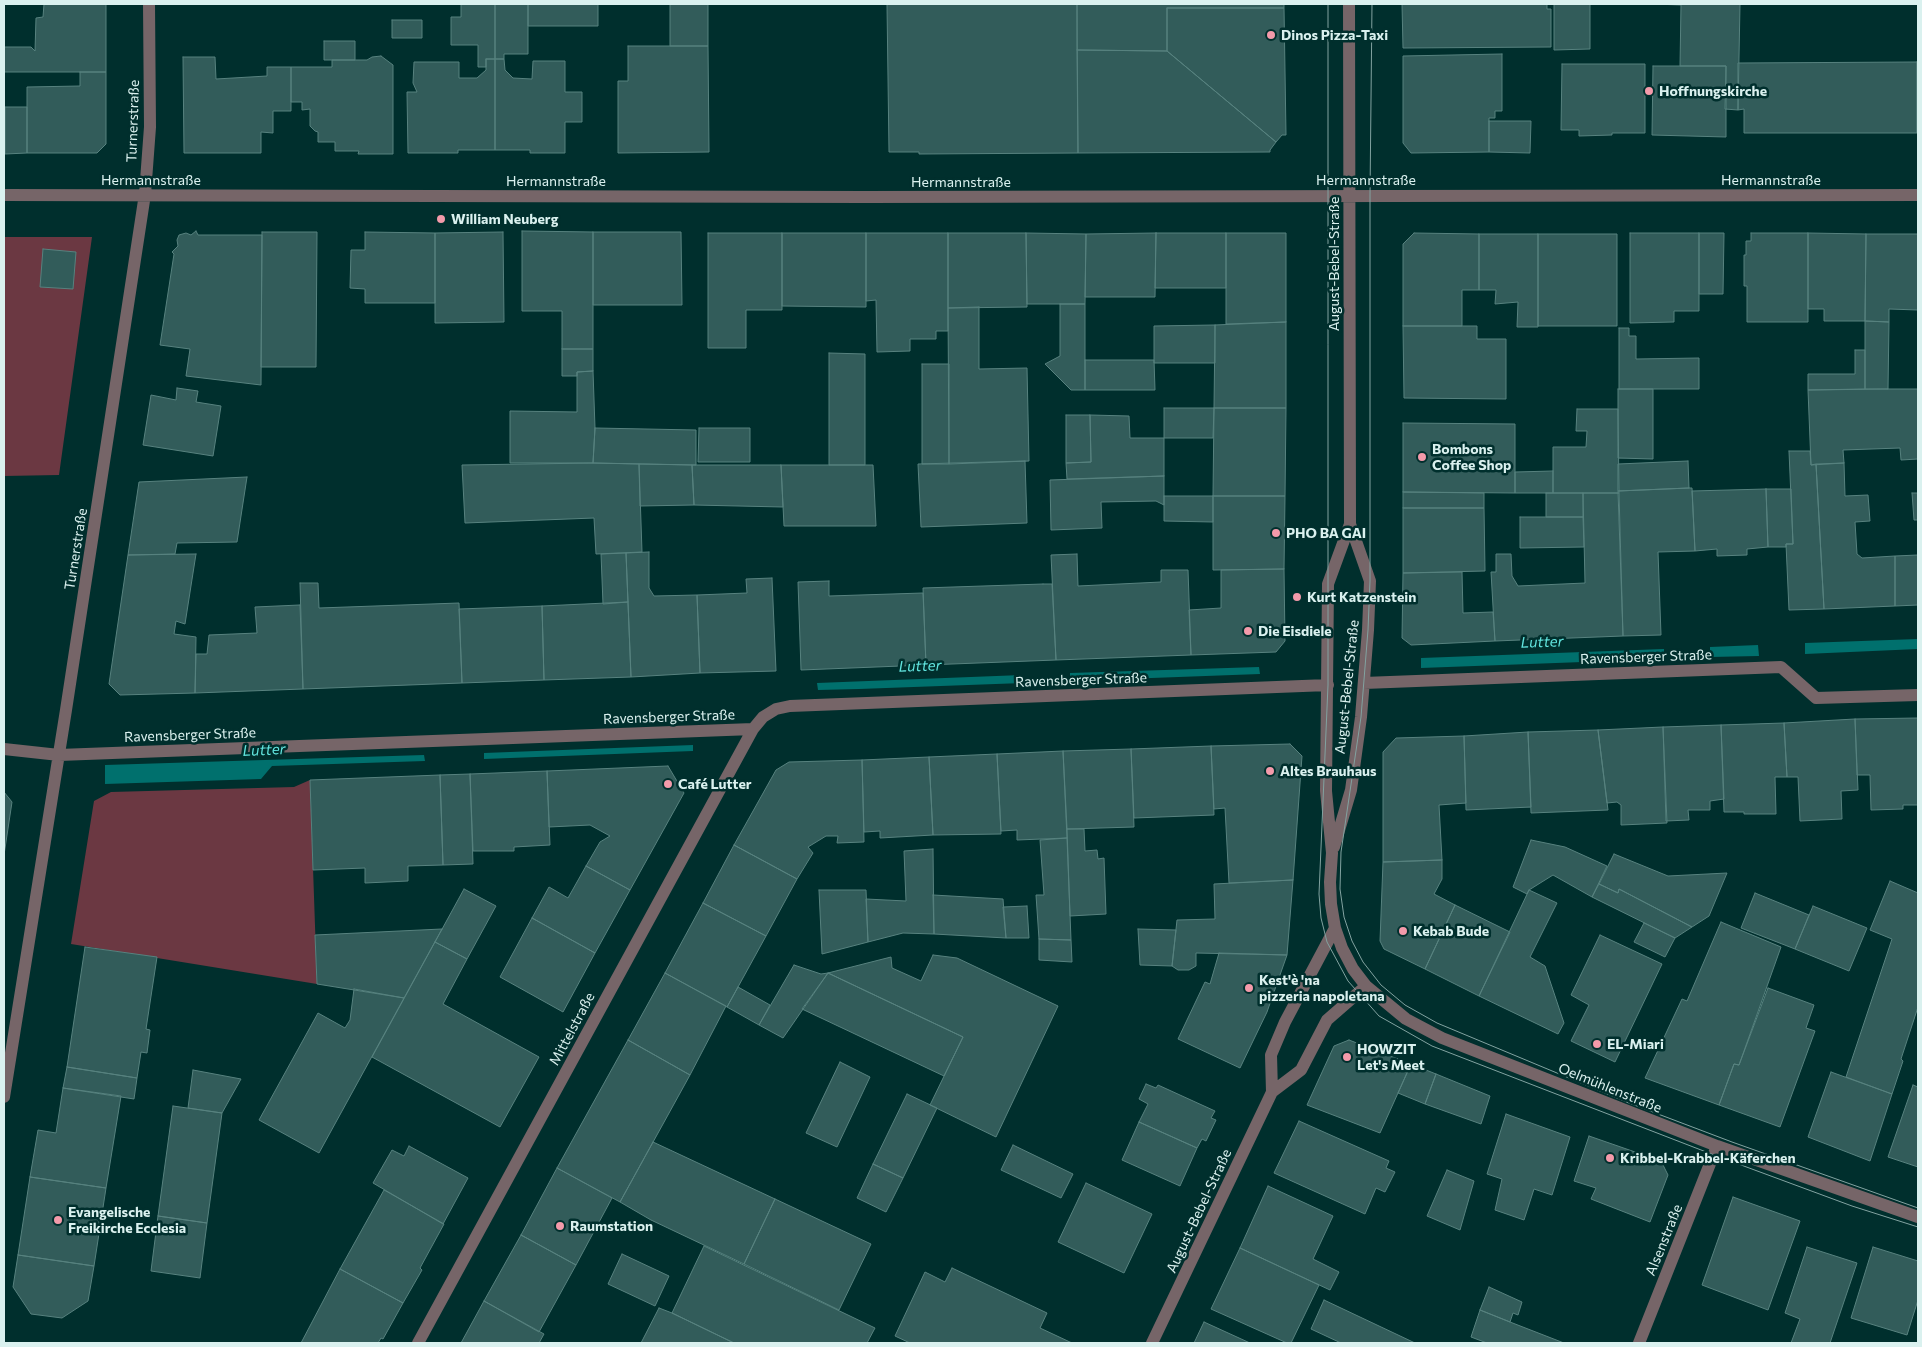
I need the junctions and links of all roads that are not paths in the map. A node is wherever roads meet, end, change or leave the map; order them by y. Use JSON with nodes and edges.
{"nodes":[{"id":1,"x":149,"y":4,"type":"edge"},
{"id":2,"x":1349,"y":4,"type":"edge"},
{"id":3,"x":145,"y":194,"type":"junction"},
{"id":4,"x":1918,"y":194,"type":"edge"},
{"id":5,"x":4,"y":195,"type":"edge"},
{"id":6,"x":1349,"y":195,"type":"junction"},
{"id":7,"x":1350,"y":524,"type":"junction"},
{"id":8,"x":1364,"y":683,"type":"junction"},
{"id":9,"x":1328,"y":685,"type":"junction"},
{"id":10,"x":1918,"y":694,"type":"edge"},
{"id":11,"x":753,"y":729,"type":"junction"},
{"id":12,"x":4,"y":749,"type":"edge"},
{"id":13,"x":59,"y":755,"type":"junction"},
{"id":14,"x":1332,"y":853,"type":"junction"},
{"id":15,"x":1336,"y":928,"type":"junction"},
{"id":16,"x":1366,"y":986,"type":"junction"},
{"id":17,"x":1272,"y":1092,"type":"junction"},
{"id":18,"x":4,"y":1097,"type":"edge"},
{"id":19,"x":1717,"y":1146,"type":"junction"},
{"id":20,"x":1918,"y":1217,"type":"edge"},
{"id":21,"x":418,"y":1343,"type":"edge"},
{"id":22,"x":1152,"y":1343,"type":"edge"},
{"id":23,"x":1639,"y":1343,"type":"edge"}],
"edges":[{"from":1,"to":3,"type":"street","name":"Turnerstraße"},
{"from":2,"to":6,"type":"street","name":"August-Bebel-Straße"},
{"from":3,"to":5,"type":"street","name":"Hermannstraße"},
{"from":3,"to":6,"type":"street","name":"Hermannstraße"},
{"from":3,"to":13,"type":"street","name":"Turnerstraße"},
{"from":4,"to":6,"type":"street","name":"Hermannstraße"},
{"from":6,"to":7,"type":"street","name":"August-Bebel-Straße"},
{"from":7,"to":8,"type":"street","name":"August-Bebel-Straße"},
{"from":7,"to":9,"type":"street","name":"August-Bebel-Straße"},
{"from":8,"to":10,"type":"street","name":"Ravensberger Straße"},
{"from":8,"to":14,"type":"street","name":"August-Bebel-Straße"},
{"from":9,"to":11,"type":"street","name":"Ravensberger Straße"},
{"from":9,"to":14,"type":"street","name":"August-Bebel-Straße"},
{"from":11,"to":13,"type":"street","name":"Ravensberger Straße"},
{"from":11,"to":21,"type":"street","name":"Mittelstraße"},
{"from":12,"to":13,"type":"street","name":"Ravensberger Straße"},
{"from":13,"to":18,"type":"street","name":"Turnerstraße"},
{"from":14,"to":15,"type":"street","name":"August-Bebel-Straße"},
{"from":15,"to":16,"type":"street","name":"Oelmühlenstraße"},
{"from":15,"to":17,"type":"street","name":"August-Bebel-Straße"},
{"from":16,"to":17,"type":"street","name":"August-Bebel-Straße"},
{"from":16,"to":19,"type":"street","name":"Oelmühlenstraße"},
{"from":17,"to":22,"type":"street","name":"August-Bebel-Straße"},
{"from":19,"to":20,"type":"street","name":"Oelmühlenstraße"},
{"from":19,"to":23,"type":"street","name":"Alsenstraße"}]}
